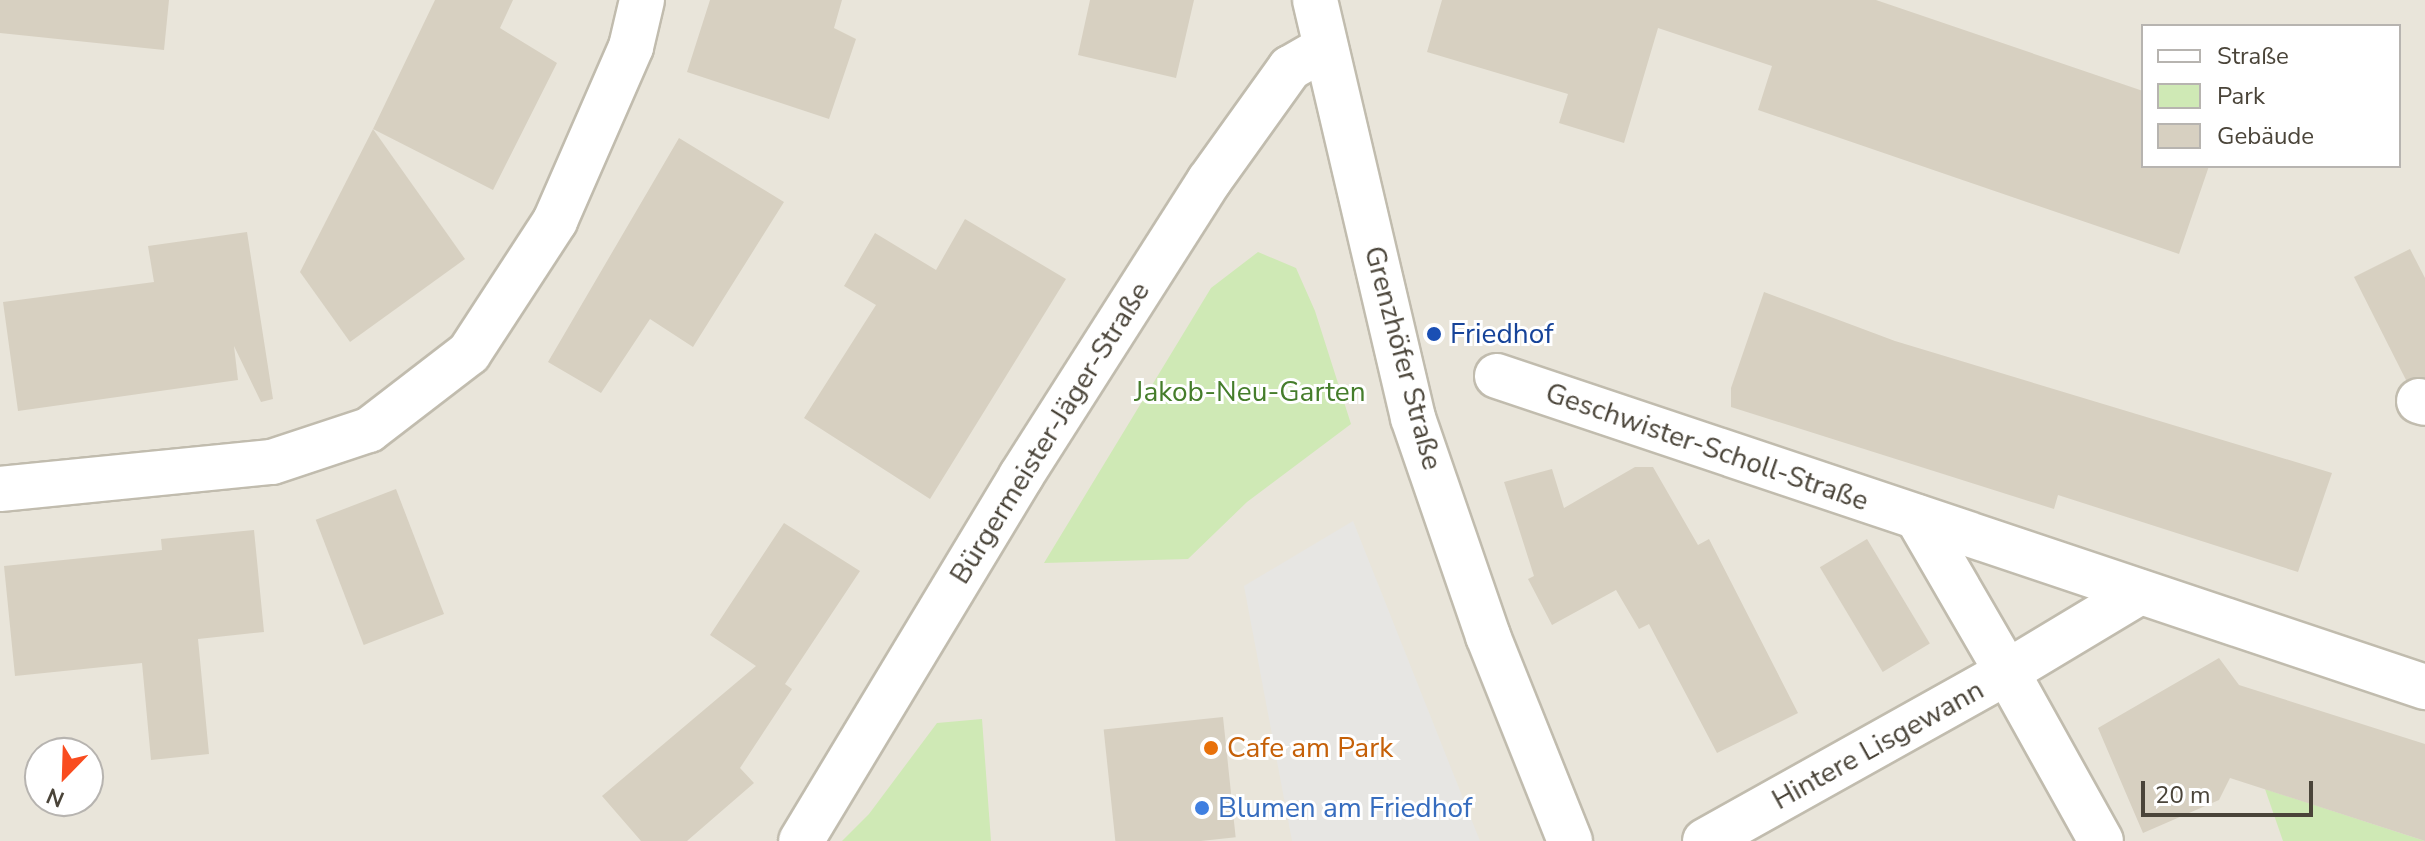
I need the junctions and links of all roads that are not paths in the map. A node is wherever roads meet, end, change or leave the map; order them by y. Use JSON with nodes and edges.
{"nodes":[{"id":1,"x":642,"y":0,"type":"edge"},
{"id":2,"x":1315,"y":0,"type":"edge"},
{"id":3,"x":1325,"y":48,"type":"junction"},
{"id":4,"x":1497,"y":376,"type":"dead end"},
{"id":5,"x":0,"y":489,"type":"edge"},
{"id":6,"x":1917,"y":517,"type":"junction"},
{"id":7,"x":2140,"y":592,"type":"junction"},
{"id":8,"x":2007,"y":672,"type":"junction"},
{"id":9,"x":2425,"y":687,"type":"edge"},
{"id":10,"x":801,"y":841,"type":"edge"},
{"id":11,"x":1570,"y":841,"type":"edge"},
{"id":12,"x":1705,"y":841,"type":"edge"},
{"id":13,"x":2101,"y":841,"type":"edge"}],
"edges":[{"from":1,"to":5,"type":"street"},
{"from":2,"to":3,"type":"street","name":"Grenzhöfer Straße"},
{"from":3,"to":10,"type":"street","name":"Bürgermeister-Jäger-Straße"},
{"from":3,"to":11,"type":"street","name":"Grenzhöfer Straße"},
{"from":4,"to":6,"type":"street","name":"Geschwister-Scholl-Straße"},
{"from":6,"to":7,"type":"street","name":"Geschwister-Scholl-Straße"},
{"from":6,"to":8,"type":"street"},
{"from":7,"to":8,"type":"street"},
{"from":7,"to":9,"type":"street","name":"Geschwister-Scholl-Straße"},
{"from":8,"to":12,"type":"street","name":"Hintere Lisgewann"},
{"from":8,"to":13,"type":"street","name":"Hintere Lisgewann"}]}
